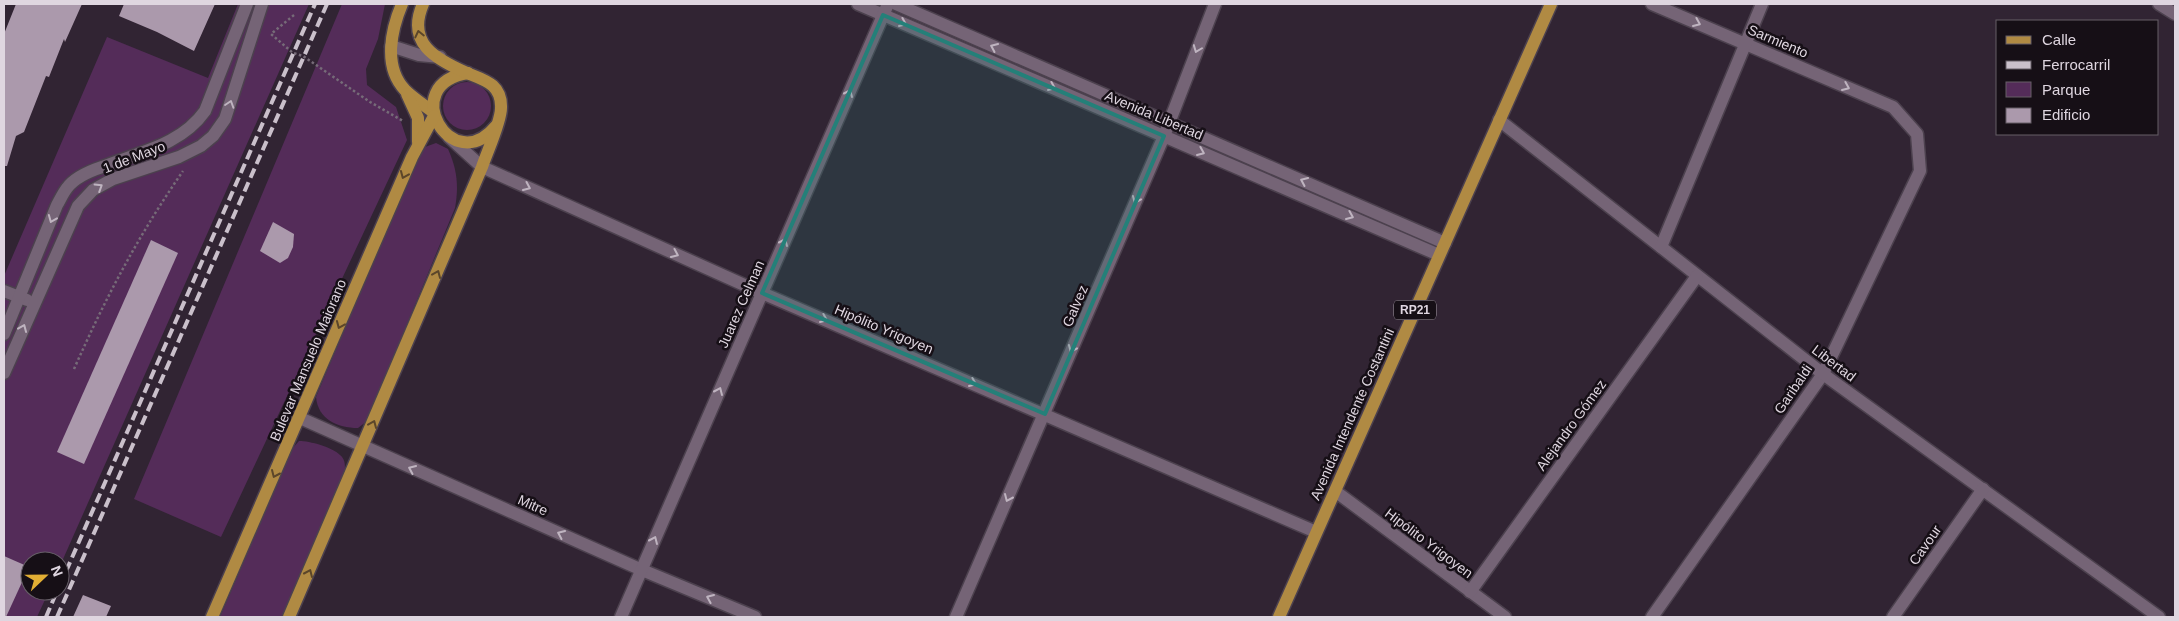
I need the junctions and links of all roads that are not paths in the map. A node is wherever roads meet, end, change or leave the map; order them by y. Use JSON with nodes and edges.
{"nodes":[{"id":1,"x":247,"y":4,"type":"edge"},
{"id":2,"x":262,"y":4,"type":"edge"},
{"id":3,"x":402,"y":4,"type":"edge"},
{"id":4,"x":423,"y":4,"type":"edge"},
{"id":5,"x":858,"y":4,"type":"edge"},
{"id":6,"x":896,"y":4,"type":"edge"},
{"id":7,"x":1215,"y":4,"type":"edge"},
{"id":8,"x":1551,"y":4,"type":"edge"},
{"id":9,"x":1652,"y":4,"type":"edge"},
{"id":10,"x":1762,"y":4,"type":"edge"},
{"id":11,"x":2159,"y":4,"type":"edge"},
{"id":12,"x":885,"y":9,"type":"edge"},
{"id":13,"x":2175,"y":14,"type":"edge"},
{"id":14,"x":1744,"y":43,"type":"junction"},
{"id":15,"x":391,"y":46,"type":"junction"},
{"id":16,"x":440,"y":57,"type":"junction"},
{"id":17,"x":468,"y":74,"type":"junction"},
{"id":18,"x":404,"y":90,"type":"junction"},
{"id":19,"x":1893,"y":107,"type":"joint"},
{"id":20,"x":433,"y":114,"type":"junction"},
{"id":21,"x":1499,"y":120,"type":"junction"},
{"id":22,"x":1169,"y":123,"type":"junction"},
{"id":23,"x":496,"y":125,"type":"junction"},
{"id":24,"x":1164,"y":136,"type":"junction"},
{"id":25,"x":450,"y":137,"type":"junction"},
{"id":26,"x":418,"y":146,"type":"junction"},
{"id":27,"x":482,"y":167,"type":"junction"},
{"id":28,"x":1661,"y":247,"type":"junction"},
{"id":29,"x":1442,"y":249,"type":"junction"},
{"id":30,"x":1697,"y":276,"type":"junction"},
{"id":31,"x":4,"y":291,"type":"edge"},
{"id":32,"x":762,"y":293,"type":"junction"},
{"id":33,"x":20,"y":297,"type":"junction"},
{"id":34,"x":34,"y":303,"type":"junction"},
{"id":35,"x":4,"y":334,"type":"edge"},
{"id":36,"x":4,"y":373,"type":"edge"},
{"id":37,"x":1823,"y":374,"type":"junction"},
{"id":38,"x":1044,"y":414,"type":"junction"},
{"id":39,"x":300,"y":418,"type":"junction"},
{"id":40,"x":364,"y":447,"type":"junction"},
{"id":41,"x":1983,"y":489,"type":"junction"},
{"id":42,"x":1335,"y":492,"type":"junction"},
{"id":43,"x":1316,"y":532,"type":"junction"},
{"id":44,"x":642,"y":570,"type":"junction"},
{"id":45,"x":1470,"y":592,"type":"junction"},
{"id":46,"x":212,"y":617,"type":"edge"},
{"id":47,"x":289,"y":617,"type":"edge"},
{"id":48,"x":621,"y":617,"type":"edge"},
{"id":49,"x":755,"y":617,"type":"edge"},
{"id":50,"x":956,"y":617,"type":"edge"},
{"id":51,"x":1280,"y":617,"type":"edge"},
{"id":52,"x":1505,"y":617,"type":"edge"},
{"id":53,"x":1652,"y":617,"type":"edge"},
{"id":54,"x":1893,"y":617,"type":"edge"},
{"id":55,"x":2157,"y":617,"type":"edge"}],
"edges":[{"from":1,"to":33,"type":"street","name":"1 de Mayo","one_way":true},
{"from":34,"to":2,"type":"street","name":"1 de Mayo","one_way":true},
{"from":3,"to":15,"type":"main road"},
{"from":16,"to":4,"type":"main road","one_way":true},
{"from":5,"to":12,"type":"street","name":"Avenida Libertad"},
{"from":22,"to":6,"type":"street","name":"Avenida Libertad","one_way":true},
{"from":7,"to":22,"type":"street","name":"Galvez","one_way":true},
{"from":8,"to":21,"type":"main road","name":"Avenida Intendente Costantini","number":"RP21"},
{"from":9,"to":14,"type":"street","name":"Sarmiento","one_way":true},
{"from":10,"to":14,"type":"street"},
{"from":11,"to":13,"type":"street"},
{"from":12,"to":24,"type":"street","name":"Avenida Libertad","one_way":true},
{"from":32,"to":12,"type":"street","name":"Juarez Celman","one_way":true},
{"from":14,"to":19,"type":"street","name":"Sarmiento","one_way":true},
{"from":14,"to":28,"type":"street"},
{"from":15,"to":16,"type":"street"},
{"from":15,"to":18,"type":"main road"},
{"from":16,"to":17,"type":"main road"},
{"from":17,"to":20,"type":"main road","name":"Bulevar Mansuelo Maiorano"},
{"from":17,"to":23,"type":"main road"},
{"from":18,"to":20,"type":"main road"},
{"from":18,"to":26,"type":"main road"},
{"from":19,"to":37,"type":"street","name":"Garibaldi"},
{"from":20,"to":25,"type":"main road"},
{"from":20,"to":26,"type":"main road","name":"Bulevar Mansuelo Maiorano"},
{"from":21,"to":28,"type":"street","name":"Libertad"},
{"from":21,"to":29,"type":"main road","name":"Avenida Intendente Costantini","number":"RP21"},
{"from":22,"to":24,"type":"street","name":"Galvez"},
{"from":29,"to":22,"type":"street","name":"Avenida Libertad","one_way":true},
{"from":23,"to":25,"type":"main road"},
{"from":23,"to":27,"type":"main road"},
{"from":24,"to":29,"type":"street","name":"Avenida Libertad","one_way":true},
{"from":24,"to":38,"type":"street","name":"Galvez","one_way":true},
{"from":25,"to":27,"type":"street","name":"Hipólito Yrigoyen"},
{"from":26,"to":39,"type":"main road","name":"Bulevar Mansuelo Maiorano","one_way":true},
{"from":27,"to":32,"type":"street","name":"Hipólito Yrigoyen","one_way":true},
{"from":40,"to":27,"type":"main road","one_way":true},
{"from":28,"to":30,"type":"street","name":"Libertad"},
{"from":29,"to":42,"type":"main road","name":"Avenida Intendente Costantini","number":"RP21"},
{"from":30,"to":37,"type":"street","name":"Libertad"},
{"from":30,"to":45,"type":"street","name":"Alejandro Gómez"},
{"from":31,"to":33,"type":"street"},
{"from":32,"to":38,"type":"street","name":"Hipólito Yrigoyen","one_way":true},
{"from":44,"to":32,"type":"street","name":"Juarez Celman","one_way":true},
{"from":33,"to":34,"type":"street"},
{"from":33,"to":35,"type":"street","name":"1 de Mayo"},
{"from":36,"to":34,"type":"street","name":"1 de Mayo","one_way":true},
{"from":37,"to":41,"type":"street","name":"Libertad"},
{"from":37,"to":53,"type":"street","name":"Garibaldi"},
{"from":38,"to":43,"type":"street","name":"Hipólito Yrigoyen"},
{"from":38,"to":50,"type":"street","name":"Galvez","one_way":true},
{"from":39,"to":40,"type":"street","name":"Mitre"},
{"from":39,"to":46,"type":"main road","name":"Bulevar Mansuelo Maiorano","one_way":true},
{"from":44,"to":40,"type":"street","name":"Mitre","one_way":true},
{"from":47,"to":40,"type":"main road","one_way":true},
{"from":41,"to":54,"type":"street","name":"Cavour"},
{"from":41,"to":55,"type":"street","name":"Libertad"},
{"from":42,"to":43,"type":"main road","name":"Avenida Intendente Costantini","number":"RP21"},
{"from":42,"to":45,"type":"street","name":"Hipólito Yrigoyen"},
{"from":43,"to":51,"type":"main road","name":"Avenida Intendente Costantini","number":"RP21"},
{"from":44,"to":48,"type":"street","name":"Juarez Celman"},
{"from":49,"to":44,"type":"street","name":"Mitre","one_way":true},
{"from":45,"to":52,"type":"street","name":"Hipólito Yrigoyen"}]}
